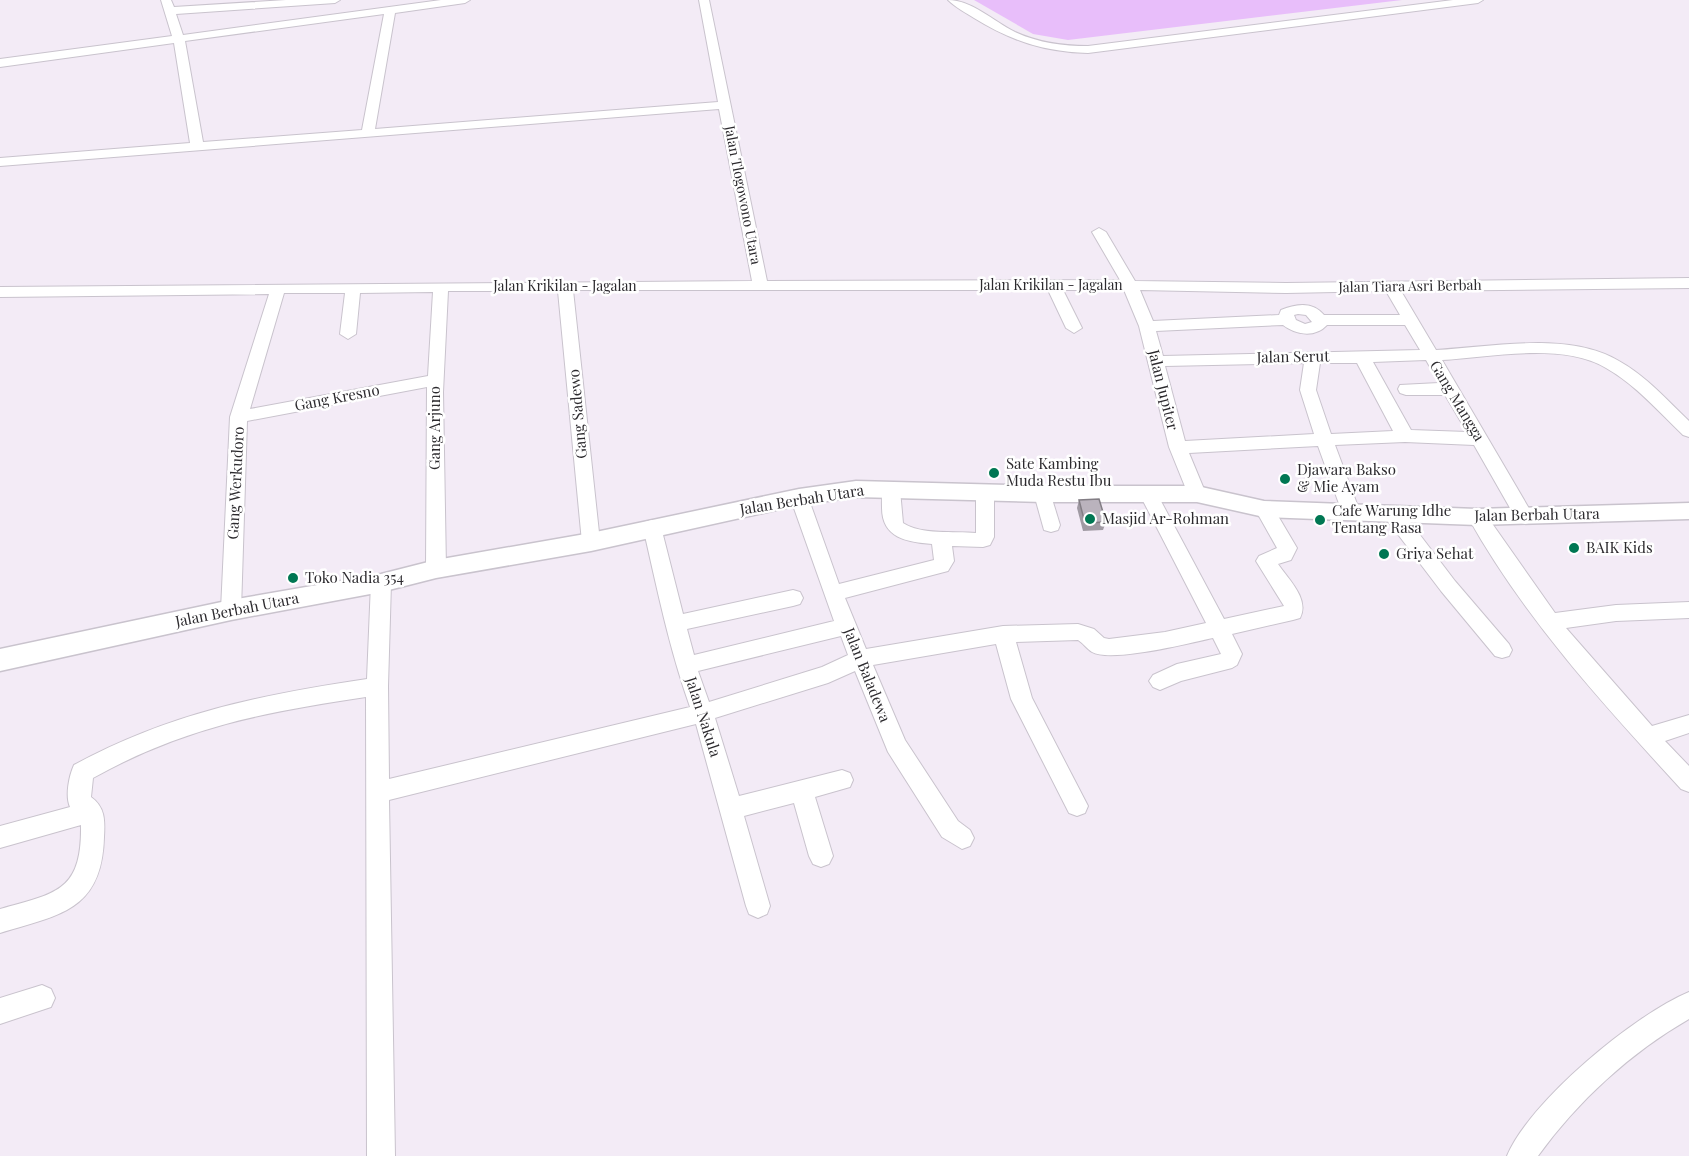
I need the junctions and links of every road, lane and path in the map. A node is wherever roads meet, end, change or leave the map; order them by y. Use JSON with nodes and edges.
{"nodes":[{"id":1,"x":335,"y":0,"type":"edge"},
{"id":2,"x":370,"y":0,"type":"edge"},
{"id":3,"x":465,"y":0,"type":"edge"},
{"id":4,"x":704,"y":0,"type":"edge"},
{"id":5,"x":953,"y":0,"type":"edge"},
{"id":6,"x":967,"y":0,"type":"edge"},
{"id":7,"x":1431,"y":0,"type":"edge"},
{"id":8,"x":1478,"y":0,"type":"edge"},
{"id":9,"x":444,"y":2,"type":"edge"},
{"id":10,"x":259,"y":3,"type":"edge"},
{"id":11,"x":412,"y":4,"type":"edge"},
{"id":12,"x":167,"y":6,"type":"edge"},
{"id":13,"x":390,"y":12,"type":"junction"},
{"id":14,"x":363,"y":15,"type":"junction"},
{"id":15,"x":179,"y":40,"type":"junction"},
{"id":16,"x":0,"y":63,"type":"edge"},
{"id":17,"x":726,"y":105,"type":"junction"},
{"id":18,"x":368,"y":134,"type":"junction"},
{"id":19,"x":197,"y":147,"type":"junction"},
{"id":20,"x":0,"y":162,"type":"edge"},
{"id":21,"x":1099,"y":232,"type":"dead end"},
{"id":22,"x":1689,"y":284,"type":"edge"},
{"id":23,"x":760,"y":285,"type":"junction"},
{"id":24,"x":1131,"y":285,"type":"junction"},
{"id":25,"x":1390,"y":285,"type":"junction"},
{"id":26,"x":565,"y":286,"type":"junction"},
{"id":27,"x":1054,"y":286,"type":"junction"},
{"id":28,"x":441,"y":287,"type":"junction"},
{"id":29,"x":352,"y":288,"type":"junction"},
{"id":30,"x":1286,"y":288,"type":"junction"},
{"id":31,"x":278,"y":289,"type":"junction"},
{"id":32,"x":0,"y":292,"type":"edge"},
{"id":33,"x":1292,"y":314,"type":"junction"},
{"id":34,"x":1410,"y":320,"type":"junction"},
{"id":35,"x":1313,"y":324,"type":"junction"},
{"id":36,"x":1147,"y":326,"type":"junction"},
{"id":37,"x":1074,"y":328,"type":"dead end"},
{"id":38,"x":348,"y":334,"type":"dead end"},
{"id":39,"x":1362,"y":356,"type":"junction"},
{"id":40,"x":1430,"y":356,"type":"junction"},
{"id":41,"x":1316,"y":357,"type":"junction"},
{"id":42,"x":1157,"y":361,"type":"junction"},
{"id":43,"x":435,"y":380,"type":"junction"},
{"id":44,"x":1406,"y":389,"type":"dead end"},
{"id":45,"x":1451,"y":389,"type":"junction"},
{"id":46,"x":239,"y":417,"type":"junction"},
{"id":47,"x":1689,"y":432,"type":"edge"},
{"id":48,"x":1405,"y":436,"type":"junction"},
{"id":49,"x":1480,"y":439,"type":"junction"},
{"id":50,"x":1324,"y":440,"type":"junction"},
{"id":51,"x":1178,"y":447,"type":"junction"},
{"id":52,"x":891,"y":490,"type":"junction"},
{"id":53,"x":985,"y":493,"type":"junction"},
{"id":54,"x":1043,"y":494,"type":"junction"},
{"id":55,"x":1197,"y":494,"type":"junction"},
{"id":56,"x":1149,"y":495,"type":"junction"},
{"id":57,"x":800,"y":497,"type":"junction"},
{"id":58,"x":1264,"y":509,"type":"junction"},
{"id":59,"x":1689,"y":511,"type":"edge"},
{"id":60,"x":1352,"y":512,"type":"junction"},
{"id":61,"x":1394,"y":515,"type":"junction"},
{"id":62,"x":1477,"y":517,"type":"junction"},
{"id":63,"x":1525,"y":517,"type":"junction"},
{"id":64,"x":1051,"y":525,"type":"dead end"},
{"id":65,"x":652,"y":527,"type":"junction"},
{"id":66,"x":941,"y":538,"type":"junction"},
{"id":67,"x":591,"y":542,"type":"junction"},
{"id":68,"x":436,"y":569,"type":"junction"},
{"id":69,"x":381,"y":583,"type":"junction"},
{"id":70,"x":833,"y":593,"type":"junction"},
{"id":71,"x":793,"y":598,"type":"dead end"},
{"id":72,"x":231,"y":610,"type":"junction"},
{"id":73,"x":1689,"y":610,"type":"edge"},
{"id":74,"x":1551,"y":622,"type":"junction"},
{"id":75,"x":675,"y":624,"type":"junction"},
{"id":76,"x":848,"y":626,"type":"junction"},
{"id":77,"x":1216,"y":628,"type":"junction"},
{"id":78,"x":1004,"y":634,"type":"junction"},
{"id":79,"x":1502,"y":650,"type":"dead end"},
{"id":80,"x":862,"y":658,"type":"junction"},
{"id":81,"x":0,"y":660,"type":"edge"},
{"id":82,"x":686,"y":666,"type":"junction"},
{"id":83,"x":1160,"y":681,"type":"dead end"},
{"id":84,"x":377,"y":686,"type":"junction"},
{"id":85,"x":703,"y":713,"type":"junction"},
{"id":86,"x":1689,"y":724,"type":"edge"},
{"id":87,"x":1647,"y":737,"type":"junction"},
{"id":88,"x":842,"y":780,"type":"dead end"},
{"id":89,"x":1689,"y":782,"type":"edge"},
{"id":90,"x":802,"y":791,"type":"junction"},
{"id":91,"x":379,"y":792,"type":"junction"},
{"id":92,"x":1077,"y":806,"type":"dead end"},
{"id":93,"x":730,"y":809,"type":"junction"},
{"id":94,"x":92,"y":811,"type":"junction"},
{"id":95,"x":0,"y":837,"type":"edge"},
{"id":96,"x":962,"y":838,"type":"dead end"},
{"id":97,"x":821,"y":856,"type":"dead end"},
{"id":98,"x":758,"y":906,"type":"dead end"},
{"id":99,"x":0,"y":921,"type":"edge"},
{"id":100,"x":42,"y":998,"type":"dead end"},
{"id":101,"x":1689,"y":1005,"type":"edge"},
{"id":102,"x":0,"y":1011,"type":"edge"},
{"id":103,"x":381,"y":1156,"type":"edge"},
{"id":104,"x":1521,"y":1156,"type":"edge"}],
"edges":[{"from":1,"to":10,"type":"street"},
{"from":2,"to":14,"type":"street"},
{"from":3,"to":9,"type":"street"},
{"from":4,"to":17,"type":"street","name":"Jalan Tlogowono Utara"},
{"from":5,"to":8,"type":"street"},
{"from":6,"to":7,"type":"street"},
{"from":9,"to":11,"type":"street"},
{"from":10,"to":12,"type":"street"},
{"from":11,"to":13,"type":"street"},
{"from":12,"to":15,"type":"street"},
{"from":13,"to":14,"type":"street"},
{"from":13,"to":18,"type":"street"},
{"from":14,"to":15,"type":"street"},
{"from":15,"to":16,"type":"street"},
{"from":15,"to":19,"type":"street"},
{"from":17,"to":18,"type":"street"},
{"from":17,"to":23,"type":"street","name":"Jalan Tlogowono Utara"},
{"from":18,"to":19,"type":"street"},
{"from":19,"to":20,"type":"street"},
{"from":21,"to":24,"type":"street","name":"Jalan Jupiter"},
{"from":22,"to":25,"type":"street","name":"Jalan Tiara Asri Berbah"},
{"from":23,"to":26,"type":"street","name":"Jalan Krikilan - Jagalan"},
{"from":23,"to":27,"type":"street","name":"Jalan Krikilan - Jagalan"},
{"from":24,"to":27,"type":"street","name":"Jalan Krikilan - Jagalan"},
{"from":24,"to":30,"type":"street","name":"Jalan Tiara Asri Berbah"},
{"from":24,"to":36,"type":"street","name":"Jalan Jupiter"},
{"from":25,"to":30,"type":"street","name":"Jalan Tiara Asri Berbah"},
{"from":25,"to":34,"type":"street","name":"Gang Mangga"},
{"from":26,"to":28,"type":"street","name":"Jalan Krikilan - Jagalan"},
{"from":26,"to":67,"type":"street","name":"Gang Sadewo"},
{"from":27,"to":37,"type":"street"},
{"from":28,"to":29,"type":"street","name":"Jalan Krikilan - Jagalan"},
{"from":28,"to":43,"type":"street","name":"Gang Arjuno"},
{"from":29,"to":31,"type":"street","name":"Jalan Krikilan - Jagalan"},
{"from":29,"to":38,"type":"street"},
{"from":30,"to":33,"type":"street"},
{"from":31,"to":32,"type":"street","name":"Jalan Krikilan - Jagalan"},
{"from":31,"to":46,"type":"street","name":"Gang Werkudoro"},
{"from":33,"to":35,"type":"street"},
{"from":33,"to":36,"type":"street"},
{"from":34,"to":35,"type":"street"},
{"from":34,"to":40,"type":"street","name":"Gang Mangga"},
{"from":35,"to":41,"type":"street"},
{"from":36,"to":42,"type":"street","name":"Jalan Jupiter"},
{"from":39,"to":40,"type":"street","name":"Jalan Serut"},
{"from":39,"to":41,"type":"street","name":"Jalan Serut"},
{"from":39,"to":48,"type":"street"},
{"from":40,"to":45,"type":"street","name":"Gang Mangga"},
{"from":40,"to":47,"type":"street","name":"Jalan Serut"},
{"from":41,"to":42,"type":"street","name":"Jalan Serut"},
{"from":41,"to":50,"type":"street"},
{"from":42,"to":51,"type":"street","name":"Jalan Jupiter"},
{"from":43,"to":46,"type":"street","name":"Gang Kresno"},
{"from":43,"to":68,"type":"street","name":"Gang Arjuno"},
{"from":44,"to":45,"type":"street"},
{"from":45,"to":49,"type":"street","name":"Gang Mangga"},
{"from":46,"to":72,"type":"street","name":"Gang Werkudoro"},
{"from":48,"to":49,"type":"street"},
{"from":48,"to":50,"type":"street"},
{"from":49,"to":63,"type":"street","name":"Gang Mangga"},
{"from":50,"to":51,"type":"street"},
{"from":50,"to":60,"type":"street"},
{"from":51,"to":55,"type":"street","name":"Jalan Jupiter"},
{"from":52,"to":53,"type":"main road","name":"Jalan Berbah Utara"},
{"from":52,"to":57,"type":"main road","name":"Jalan Berbah Utara"},
{"from":52,"to":66,"type":"street"},
{"from":53,"to":54,"type":"main road","name":"Jalan Berbah Utara"},
{"from":53,"to":66,"type":"street"},
{"from":54,"to":56,"type":"main road","name":"Jalan Berbah Utara"},
{"from":54,"to":64,"type":"street"},
{"from":55,"to":56,"type":"main road","name":"Jalan Berbah Utara"},
{"from":55,"to":58,"type":"main road","name":"Jalan Berbah Utara"},
{"from":56,"to":77,"type":"street"},
{"from":57,"to":65,"type":"main road","name":"Jalan Berbah Utara"},
{"from":57,"to":70,"type":"street","name":"Jalan Baladewa"},
{"from":58,"to":60,"type":"main road","name":"Jalan Berbah Utara"},
{"from":58,"to":77,"type":"street"},
{"from":59,"to":63,"type":"main road","name":"Jalan Berbah Utara"},
{"from":60,"to":61,"type":"main road","name":"Jalan Berbah Utara"},
{"from":61,"to":62,"type":"main road","name":"Jalan Berbah Utara"},
{"from":61,"to":79,"type":"street"},
{"from":62,"to":63,"type":"main road","name":"Jalan Berbah Utara"},
{"from":62,"to":74,"type":"street"},
{"from":65,"to":67,"type":"main road","name":"Jalan Berbah Utara"},
{"from":65,"to":75,"type":"street","name":"Jalan Nakula"},
{"from":66,"to":70,"type":"street"},
{"from":67,"to":68,"type":"main road","name":"Jalan Berbah Utara"},
{"from":68,"to":69,"type":"main road","name":"Jalan Berbah Utara"},
{"from":69,"to":72,"type":"main road","name":"Jalan Berbah Utara"},
{"from":69,"to":84,"type":"street"},
{"from":70,"to":76,"type":"street","name":"Jalan Baladewa"},
{"from":71,"to":75,"type":"street"},
{"from":72,"to":81,"type":"main road","name":"Jalan Berbah Utara"},
{"from":73,"to":74,"type":"street"},
{"from":74,"to":87,"type":"street"},
{"from":75,"to":82,"type":"street","name":"Jalan Nakula"},
{"from":76,"to":80,"type":"street","name":"Jalan Baladewa"},
{"from":76,"to":82,"type":"street"},
{"from":77,"to":78,"type":"street"},
{"from":77,"to":83,"type":"street"},
{"from":78,"to":80,"type":"street"},
{"from":78,"to":92,"type":"street"},
{"from":80,"to":85,"type":"street"},
{"from":80,"to":96,"type":"street","name":"Jalan Baladewa"},
{"from":82,"to":85,"type":"street","name":"Jalan Nakula"},
{"from":84,"to":91,"type":"street"},
{"from":84,"to":94,"type":"street"},
{"from":85,"to":91,"type":"street"},
{"from":85,"to":93,"type":"street","name":"Jalan Nakula"},
{"from":86,"to":87,"type":"street"},
{"from":87,"to":89,"type":"street"},
{"from":88,"to":90,"type":"street"},
{"from":90,"to":93,"type":"street"},
{"from":90,"to":97,"type":"street"},
{"from":91,"to":103,"type":"street"},
{"from":93,"to":98,"type":"street","name":"Jalan Nakula"},
{"from":94,"to":95,"type":"street"},
{"from":94,"to":99,"type":"street"},
{"from":100,"to":102,"type":"street"},
{"from":101,"to":104,"type":"street"}]}
